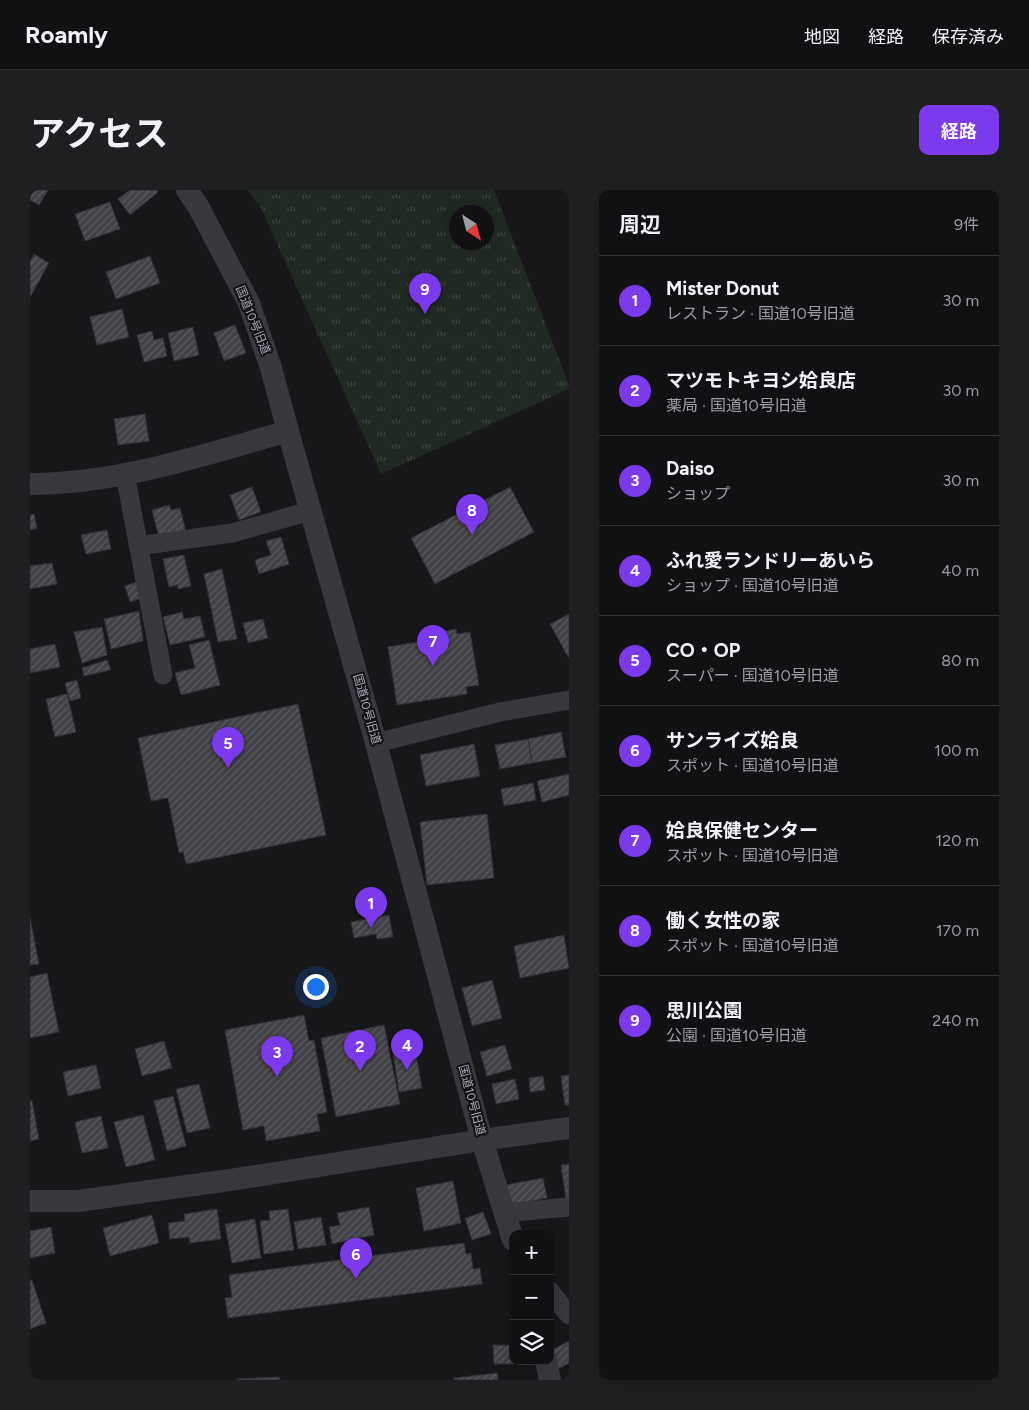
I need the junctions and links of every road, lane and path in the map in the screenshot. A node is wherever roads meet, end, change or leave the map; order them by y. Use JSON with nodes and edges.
{"nodes":[{"id":1,"x":187,"y":190,"type":"edge"},
{"id":2,"x":288,"y":431,"type":"junction"},
{"id":3,"x":125,"y":474,"type":"junction"},
{"id":4,"x":30,"y":484,"type":"edge"},
{"id":5,"x":310,"y":511,"type":"junction"},
{"id":6,"x":138,"y":546,"type":"junction"},
{"id":7,"x":163,"y":675,"type":"dead end"},
{"id":8,"x":569,"y":700,"type":"edge"},
{"id":9,"x":376,"y":743,"type":"junction"},
{"id":10,"x":569,"y":1128,"type":"edge"},
{"id":11,"x":482,"y":1140,"type":"junction"},
{"id":12,"x":30,"y":1201,"type":"edge"},
{"id":13,"x":569,"y":1207,"type":"edge"},
{"id":14,"x":505,"y":1214,"type":"junction"},
{"id":15,"x":510,"y":1230,"type":"edge"},
{"id":16,"x":554,"y":1296,"type":"edge"},
{"id":17,"x":569,"y":1315,"type":"edge"},
{"id":18,"x":547,"y":1365,"type":"edge"},
{"id":19,"x":550,"y":1380,"type":"edge"}],
"edges":[{"from":1,"to":2,"type":"street","name":"国道10号旧道"},
{"from":2,"to":3,"type":"street"},
{"from":2,"to":5,"type":"street","name":"国道10号旧道"},
{"from":3,"to":4,"type":"street"},
{"from":3,"to":6,"type":"street"},
{"from":5,"to":6,"type":"street"},
{"from":5,"to":9,"type":"street","name":"国道10号旧道"},
{"from":6,"to":7,"type":"street"},
{"from":8,"to":9,"type":"street"},
{"from":9,"to":11,"type":"street","name":"国道10号旧道"},
{"from":10,"to":11,"type":"street"},
{"from":11,"to":12,"type":"street"},
{"from":11,"to":14,"type":"street","name":"国道10号旧道"},
{"from":13,"to":14,"type":"street"},
{"from":14,"to":15,"type":"street","name":"国道10号旧道"},
{"from":16,"to":17,"type":"street"},
{"from":18,"to":19,"type":"street"}]}
